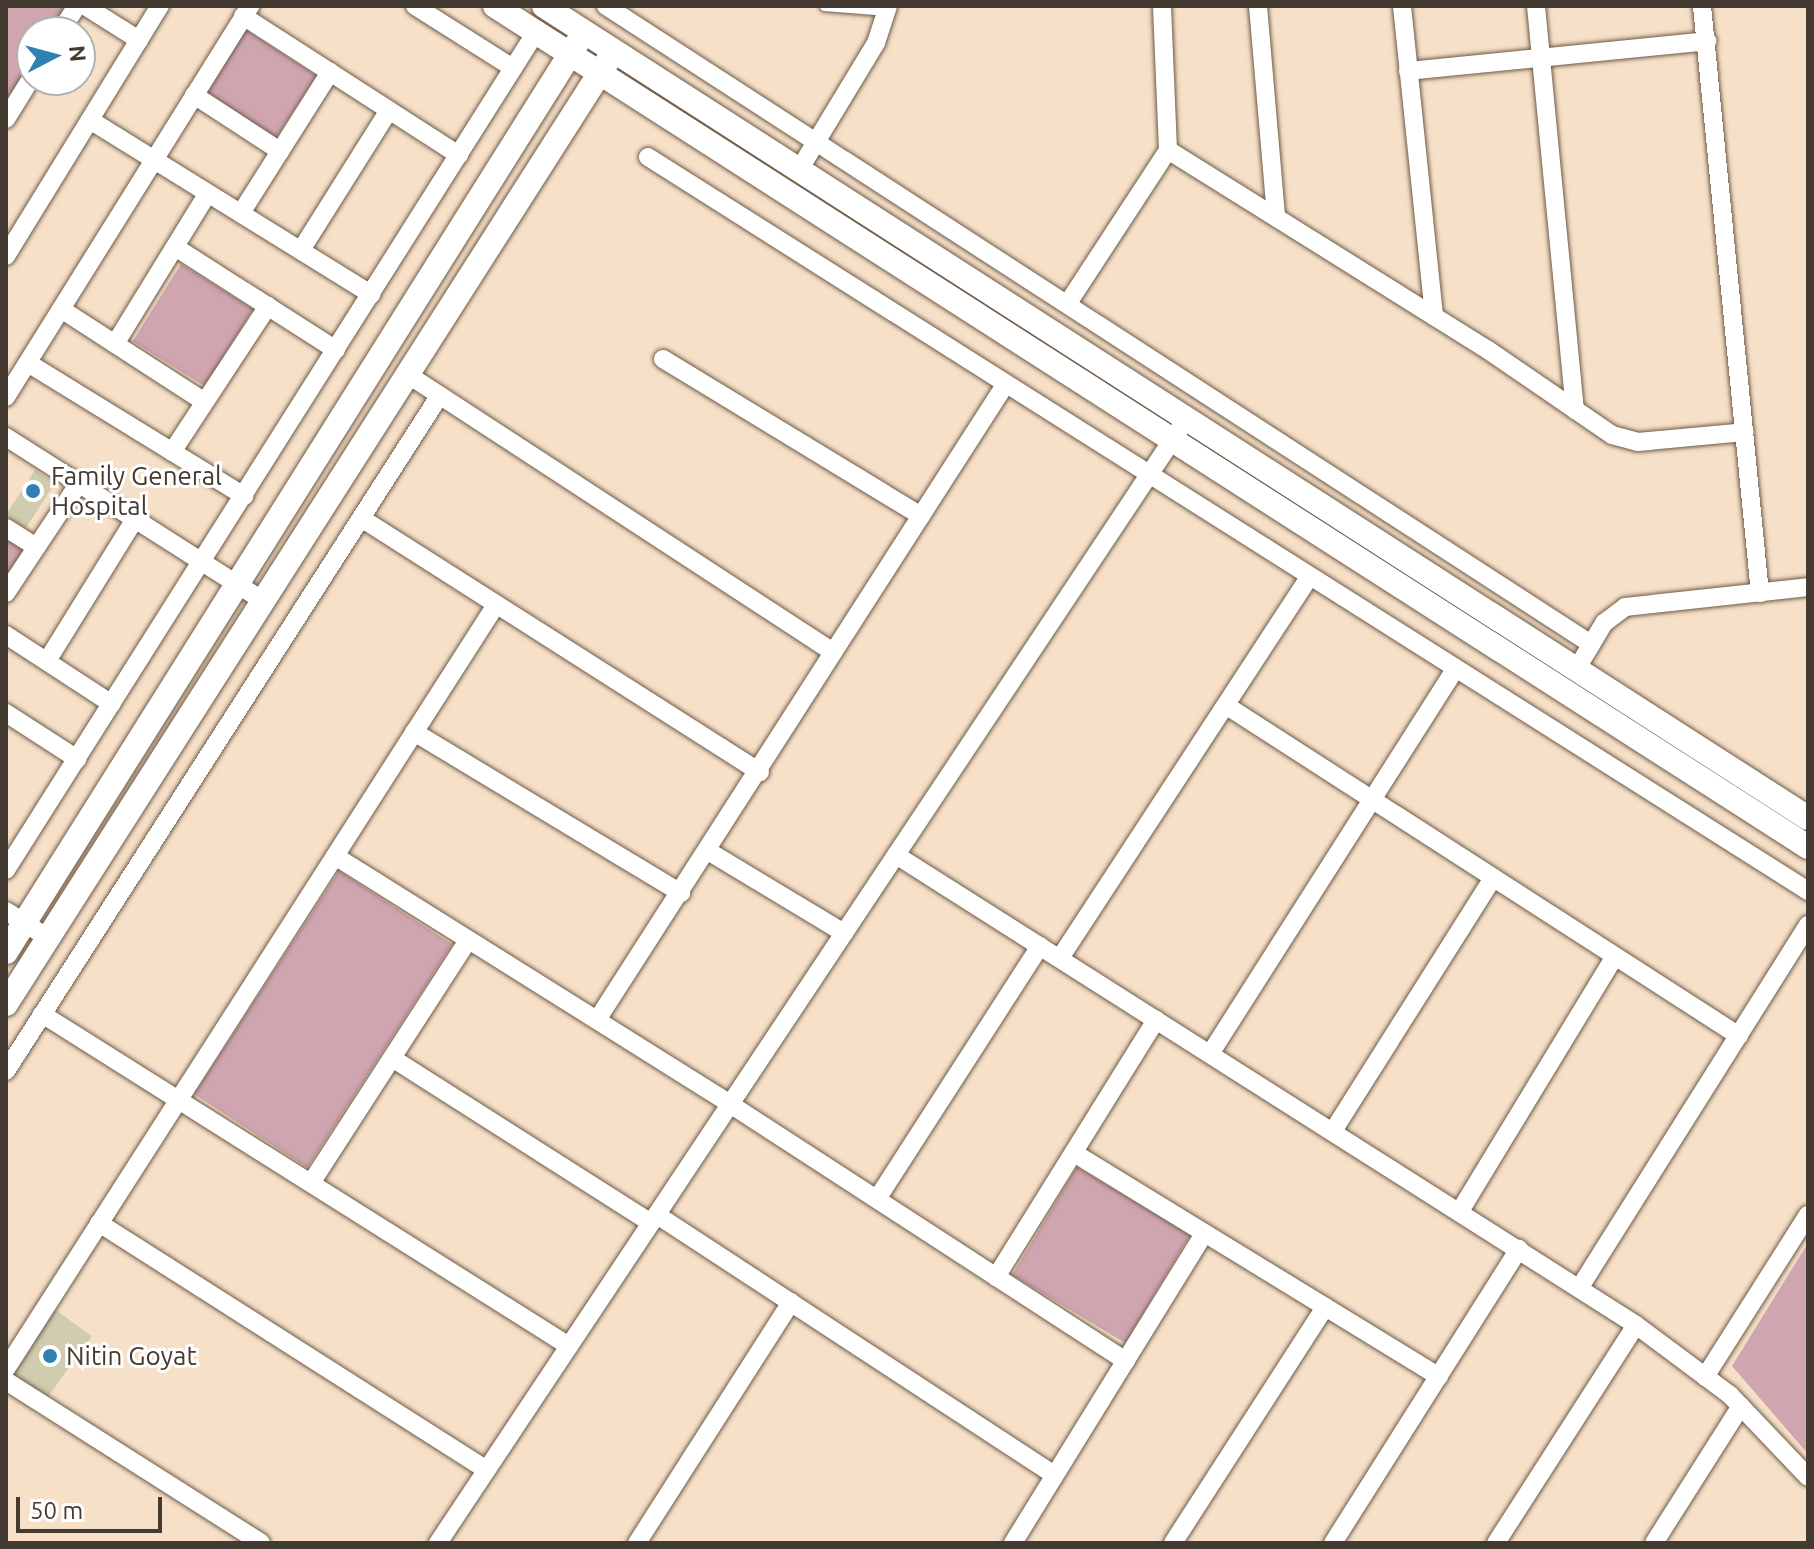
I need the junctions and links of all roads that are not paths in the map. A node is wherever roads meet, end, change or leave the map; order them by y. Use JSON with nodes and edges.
{"nodes":[{"id":1,"x":85,"y":6,"type":"edge"},
{"id":2,"x":160,"y":6,"type":"edge"},
{"id":3,"x":415,"y":6,"type":"edge"},
{"id":4,"x":495,"y":6,"type":"edge"},
{"id":5,"x":544,"y":6,"type":"edge"},
{"id":6,"x":606,"y":6,"type":"edge"},
{"id":7,"x":824,"y":6,"type":"edge"},
{"id":8,"x":1162,"y":6,"type":"edge"},
{"id":9,"x":1258,"y":6,"type":"edge"},
{"id":10,"x":1402,"y":6,"type":"edge"},
{"id":11,"x":1536,"y":6,"type":"edge"},
{"id":12,"x":1702,"y":6,"type":"edge"},
{"id":13,"x":888,"y":8,"type":"edge"},
{"id":14,"x":247,"y":11,"type":"edge"},
{"id":15,"x":536,"y":32,"type":"junction"},
{"id":16,"x":584,"y":32,"type":"junction"},
{"id":17,"x":139,"y":40,"type":"junction"},
{"id":18,"x":1707,"y":41,"type":"junction"},
{"id":19,"x":614,"y":51,"type":"junction"},
{"id":20,"x":570,"y":55,"type":"junction"},
{"id":21,"x":1542,"y":58,"type":"junction"},
{"id":22,"x":513,"y":68,"type":"junction"},
{"id":23,"x":1408,"y":71,"type":"junction"},
{"id":24,"x":330,"y":72,"type":"junction"},
{"id":25,"x":599,"y":73,"type":"junction"},
{"id":26,"x":194,"y":95,"type":"junction"},
{"id":27,"x":20,"y":96,"type":"edge"},
{"id":28,"x":389,"y":110,"type":"junction"},
{"id":29,"x":6,"y":119,"type":"edge"},
{"id":30,"x":90,"y":120,"type":"junction"},
{"id":31,"x":818,"y":139,"type":"junction"},
{"id":32,"x":1168,"y":150,"type":"junction"},
{"id":33,"x":280,"y":151,"type":"junction"},
{"id":34,"x":459,"y":155,"type":"junction"},
{"id":35,"x":648,"y":157,"type":"dead end"},
{"id":36,"x":154,"y":160,"type":"junction"},
{"id":37,"x":799,"y":170,"type":"junction"},
{"id":38,"x":208,"y":193,"type":"junction"},
{"id":39,"x":241,"y":213,"type":"junction"},
{"id":40,"x":1276,"y":215,"type":"junction"},
{"id":41,"x":175,"y":247,"type":"junction"},
{"id":42,"x":301,"y":250,"type":"junction"},
{"id":43,"x":6,"y":256,"type":"edge"},
{"id":44,"x":371,"y":294,"type":"junction"},
{"id":45,"x":1068,"y":303,"type":"junction"},
{"id":46,"x":268,"y":306,"type":"junction"},
{"id":47,"x":61,"y":309,"type":"junction"},
{"id":48,"x":1434,"y":316,"type":"junction"},
{"id":49,"x":115,"y":344,"type":"junction"},
{"id":50,"x":336,"y":350,"type":"junction"},
{"id":51,"x":663,"y":359,"type":"dead end"},
{"id":52,"x":28,"y":363,"type":"junction"},
{"id":53,"x":407,"y":374,"type":"junction"},
{"id":54,"x":1005,"y":385,"type":"junction"},
{"id":55,"x":440,"y":395,"type":"junction"},
{"id":56,"x":6,"y":397,"type":"edge"},
{"id":57,"x":205,"y":402,"type":"junction"},
{"id":58,"x":1575,"y":410,"type":"junction"},
{"id":59,"x":1187,"y":419,"type":"junction"},
{"id":60,"x":1745,"y":432,"type":"junction"},
{"id":61,"x":6,"y":437,"type":"edge"},
{"id":62,"x":1172,"y":440,"type":"junction"},
{"id":63,"x":172,"y":452,"type":"junction"},
{"id":64,"x":1149,"y":476,"type":"junction"},
{"id":65,"x":79,"y":483,"type":"junction"},
{"id":66,"x":244,"y":496,"type":"junction"},
{"id":67,"x":921,"y":516,"type":"junction"},
{"id":68,"x":361,"y":518,"type":"junction"},
{"id":69,"x":135,"y":519,"type":"junction"},
{"id":70,"x":6,"y":528,"type":"edge"},
{"id":71,"x":36,"y":547,"type":"junction"},
{"id":72,"x":203,"y":562,"type":"junction"},
{"id":73,"x":1309,"y":577,"type":"junction"},
{"id":74,"x":237,"y":584,"type":"junction"},
{"id":75,"x":1808,"y":587,"type":"edge"},
{"id":76,"x":6,"y":593,"type":"edge"},
{"id":77,"x":1760,"y":593,"type":"junction"},
{"id":78,"x":263,"y":601,"type":"junction"},
{"id":79,"x":496,"y":605,"type":"junction"},
{"id":80,"x":6,"y":635,"type":"edge"},
{"id":81,"x":1591,"y":644,"type":"junction"},
{"id":82,"x":833,"y":652,"type":"junction"},
{"id":83,"x":47,"y":661,"type":"junction"},
{"id":84,"x":1455,"y":669,"type":"junction"},
{"id":85,"x":1576,"y":670,"type":"junction"},
{"id":86,"x":112,"y":704,"type":"junction"},
{"id":87,"x":1227,"y":706,"type":"junction"},
{"id":88,"x":7,"y":715,"type":"edge"},
{"id":89,"x":414,"y":732,"type":"junction"},
{"id":90,"x":77,"y":759,"type":"junction"},
{"id":91,"x":760,"y":772,"type":"junction"},
{"id":92,"x":1372,"y":800,"type":"junction"},
{"id":93,"x":1808,"y":818,"type":"edge"},
{"id":94,"x":1808,"y":847,"type":"edge"},
{"id":95,"x":708,"y":851,"type":"junction"},
{"id":96,"x":896,"y":855,"type":"junction"},
{"id":97,"x":335,"y":856,"type":"junction"},
{"id":98,"x":6,"y":870,"type":"edge"},
{"id":99,"x":1493,"y":878,"type":"junction"},
{"id":100,"x":1808,"y":891,"type":"edge"},
{"id":101,"x":681,"y":893,"type":"junction"},
{"id":102,"x":15,"y":917,"type":"edge"},
{"id":103,"x":1808,"y":925,"type":"edge"},
{"id":104,"x":844,"y":933,"type":"junction"},
{"id":105,"x":48,"y":938,"type":"junction"},
{"id":106,"x":468,"y":940,"type":"junction"},
{"id":107,"x":1040,"y":946,"type":"junction"},
{"id":108,"x":6,"y":952,"type":"edge"},
{"id":109,"x":1615,"y":956,"type":"junction"},
{"id":110,"x":1060,"y":958,"type":"junction"},
{"id":111,"x":6,"y":1004,"type":"edge"},
{"id":112,"x":42,"y":1014,"type":"junction"},
{"id":113,"x":597,"y":1020,"type":"junction"},
{"id":114,"x":1156,"y":1020,"type":"junction"},
{"id":115,"x":1739,"y":1036,"type":"junction"},
{"id":116,"x":1210,"y":1054,"type":"junction"},
{"id":117,"x":392,"y":1058,"type":"junction"},
{"id":118,"x":6,"y":1071,"type":"edge"},
{"id":119,"x":178,"y":1100,"type":"junction"},
{"id":120,"x":730,"y":1104,"type":"junction"},
{"id":121,"x":1333,"y":1131,"type":"junction"},
{"id":122,"x":1074,"y":1153,"type":"junction"},
{"id":123,"x":311,"y":1183,"type":"junction"},
{"id":124,"x":877,"y":1199,"type":"junction"},
{"id":125,"x":1460,"y":1211,"type":"junction"},
{"id":126,"x":1808,"y":1215,"type":"edge"},
{"id":127,"x":654,"y":1219,"type":"junction"},
{"id":128,"x":99,"y":1223,"type":"junction"},
{"id":129,"x":1204,"y":1234,"type":"junction"},
{"id":130,"x":1519,"y":1249,"type":"junction"},
{"id":131,"x":996,"y":1277,"type":"junction"},
{"id":132,"x":1580,"y":1287,"type":"junction"},
{"id":133,"x":791,"y":1302,"type":"junction"},
{"id":134,"x":1325,"y":1307,"type":"junction"},
{"id":135,"x":1636,"y":1325,"type":"junction"},
{"id":136,"x":569,"y":1346,"type":"junction"},
{"id":137,"x":1126,"y":1361,"type":"junction"},
{"id":138,"x":6,"y":1369,"type":"edge"},
{"id":139,"x":1439,"y":1377,"type":"junction"},
{"id":140,"x":1705,"y":1377,"type":"junction"},
{"id":141,"x":6,"y":1381,"type":"edge"},
{"id":142,"x":1741,"y":1406,"type":"junction"},
{"id":143,"x":486,"y":1470,"type":"junction"},
{"id":144,"x":1055,"y":1475,"type":"junction"},
{"id":145,"x":1808,"y":1477,"type":"edge"},
{"id":146,"x":241,"y":1538,"type":"edge"},
{"id":147,"x":261,"y":1543,"type":"edge"},
{"id":148,"x":438,"y":1543,"type":"edge"},
{"id":149,"x":637,"y":1543,"type":"edge"},
{"id":150,"x":1013,"y":1543,"type":"edge"},
{"id":151,"x":1173,"y":1543,"type":"edge"},
{"id":152,"x":1333,"y":1543,"type":"edge"},
{"id":153,"x":1496,"y":1543,"type":"edge"},
{"id":154,"x":1654,"y":1543,"type":"edge"}],
"edges":[{"from":1,"to":17,"type":"street"},
{"from":2,"to":17,"type":"street"},
{"from":3,"to":22,"type":"street"},
{"from":4,"to":15,"type":"street"},
{"from":5,"to":16,"type":"street"},
{"from":6,"to":31,"type":"street"},
{"from":7,"to":13,"type":"lane"},
{"from":8,"to":32,"type":"street"},
{"from":9,"to":40,"type":"street"},
{"from":10,"to":23,"type":"street"},
{"from":11,"to":21,"type":"street"},
{"from":12,"to":18,"type":"street"},
{"from":13,"to":31,"type":"street"},
{"from":14,"to":24,"type":"street"},
{"from":14,"to":26,"type":"street"},
{"from":15,"to":20,"type":"street"},
{"from":15,"to":22,"type":"street"},
{"from":16,"to":19,"type":"street"},
{"from":16,"to":20,"type":"street"},
{"from":17,"to":30,"type":"street"},
{"from":18,"to":21,"type":"street"},
{"from":18,"to":60,"type":"street"},
{"from":19,"to":25,"type":"street"},
{"from":19,"to":37,"type":"street"},
{"from":20,"to":25,"type":"street"},
{"from":20,"to":74,"type":"street"},
{"from":21,"to":23,"type":"street"},
{"from":21,"to":58,"type":"street"},
{"from":22,"to":34,"type":"street"},
{"from":23,"to":48,"type":"street"},
{"from":24,"to":28,"type":"street"},
{"from":24,"to":33,"type":"street"},
{"from":25,"to":53,"type":"street"},
{"from":25,"to":62,"type":"street"},
{"from":26,"to":33,"type":"street"},
{"from":26,"to":36,"type":"street"},
{"from":27,"to":29,"type":"street"},
{"from":28,"to":34,"type":"street"},
{"from":28,"to":42,"type":"street"},
{"from":30,"to":36,"type":"street"},
{"from":30,"to":43,"type":"street"},
{"from":31,"to":37,"type":"street"},
{"from":31,"to":45,"type":"street"},
{"from":32,"to":40,"type":"street"},
{"from":32,"to":45,"type":"street"},
{"from":33,"to":39,"type":"street"},
{"from":34,"to":44,"type":"street"},
{"from":35,"to":54,"type":"street"},
{"from":36,"to":38,"type":"street"},
{"from":36,"to":47,"type":"street"},
{"from":37,"to":59,"type":"street"},
{"from":38,"to":39,"type":"street"},
{"from":38,"to":41,"type":"street"},
{"from":39,"to":42,"type":"street"},
{"from":40,"to":48,"type":"street"},
{"from":41,"to":46,"type":"street"},
{"from":41,"to":49,"type":"street"},
{"from":42,"to":44,"type":"street"},
{"from":44,"to":50,"type":"street"},
{"from":45,"to":81,"type":"street"},
{"from":46,"to":50,"type":"street"},
{"from":46,"to":57,"type":"street"},
{"from":47,"to":49,"type":"street"},
{"from":47,"to":52,"type":"street"},
{"from":48,"to":58,"type":"street"},
{"from":49,"to":57,"type":"street"},
{"from":50,"to":66,"type":"street"},
{"from":51,"to":67,"type":"street"},
{"from":52,"to":56,"type":"street"},
{"from":52,"to":63,"type":"street"},
{"from":53,"to":55,"type":"street"},
{"from":53,"to":78,"type":"street"},
{"from":54,"to":64,"type":"street"},
{"from":54,"to":67,"type":"street"},
{"from":55,"to":68,"type":"street"},
{"from":55,"to":82,"type":"street"},
{"from":57,"to":63,"type":"street"},
{"from":58,"to":60,"type":"street"},
{"from":59,"to":62,"type":"street"},
{"from":59,"to":85,"type":"street"},
{"from":60,"to":77,"type":"street"},
{"from":61,"to":65,"type":"street"},
{"from":62,"to":64,"type":"street"},
{"from":62,"to":94,"type":"street"},
{"from":63,"to":66,"type":"street"},
{"from":64,"to":73,"type":"street"},
{"from":64,"to":96,"type":"street"},
{"from":65,"to":69,"type":"street"},
{"from":65,"to":71,"type":"street"},
{"from":66,"to":72,"type":"street"},
{"from":67,"to":82,"type":"street"},
{"from":68,"to":79,"type":"street"},
{"from":68,"to":112,"type":"street"},
{"from":69,"to":72,"type":"street"},
{"from":69,"to":83,"type":"street"},
{"from":70,"to":71,"type":"street"},
{"from":71,"to":76,"type":"street"},
{"from":72,"to":74,"type":"street"},
{"from":72,"to":86,"type":"street"},
{"from":73,"to":84,"type":"street"},
{"from":73,"to":87,"type":"street"},
{"from":74,"to":78,"type":"street"},
{"from":74,"to":102,"type":"street"},
{"from":75,"to":77,"type":"street"},
{"from":77,"to":81,"type":"street"},
{"from":78,"to":105,"type":"street"},
{"from":79,"to":89,"type":"street"},
{"from":79,"to":91,"type":"street"},
{"from":80,"to":83,"type":"street"},
{"from":81,"to":85,"type":"street"},
{"from":82,"to":91,"type":"street"},
{"from":83,"to":86,"type":"street"},
{"from":84,"to":92,"type":"street"},
{"from":84,"to":100,"type":"street"},
{"from":85,"to":93,"type":"street"},
{"from":86,"to":90,"type":"street"},
{"from":87,"to":92,"type":"street"},
{"from":87,"to":110,"type":"street"},
{"from":88,"to":90,"type":"street"},
{"from":89,"to":97,"type":"street"},
{"from":89,"to":101,"type":"street"},
{"from":90,"to":98,"type":"street"},
{"from":91,"to":95,"type":"street"},
{"from":92,"to":99,"type":"street"},
{"from":92,"to":116,"type":"street"},
{"from":95,"to":101,"type":"street"},
{"from":95,"to":104,"type":"street"},
{"from":96,"to":104,"type":"street"},
{"from":96,"to":107,"type":"street"},
{"from":97,"to":106,"type":"street"},
{"from":97,"to":119,"type":"street"},
{"from":99,"to":109,"type":"street"},
{"from":99,"to":121,"type":"street"},
{"from":101,"to":113,"type":"street"},
{"from":102,"to":105,"type":"street"},
{"from":102,"to":108,"type":"street"},
{"from":103,"to":115,"type":"street"},
{"from":104,"to":120,"type":"street"},
{"from":105,"to":111,"type":"street"},
{"from":106,"to":113,"type":"street"},
{"from":106,"to":117,"type":"street"},
{"from":107,"to":110,"type":"street"},
{"from":107,"to":124,"type":"street"},
{"from":109,"to":115,"type":"street"},
{"from":109,"to":125,"type":"street"},
{"from":110,"to":114,"type":"street"},
{"from":112,"to":118,"type":"street"},
{"from":112,"to":119,"type":"street"},
{"from":113,"to":120,"type":"street"},
{"from":114,"to":116,"type":"street"},
{"from":114,"to":122,"type":"street"},
{"from":115,"to":132,"type":"street"},
{"from":116,"to":121,"type":"street"},
{"from":117,"to":123,"type":"street"},
{"from":117,"to":127,"type":"street"},
{"from":119,"to":123,"type":"street"},
{"from":119,"to":128,"type":"street"},
{"from":120,"to":124,"type":"street"},
{"from":120,"to":127,"type":"street"},
{"from":121,"to":125,"type":"street"},
{"from":122,"to":129,"type":"street"},
{"from":122,"to":131,"type":"street"},
{"from":123,"to":136,"type":"street"},
{"from":124,"to":131,"type":"street"},
{"from":125,"to":130,"type":"street"},
{"from":126,"to":140,"type":"street"},
{"from":127,"to":133,"type":"street"},
{"from":127,"to":136,"type":"street"},
{"from":128,"to":138,"type":"street"},
{"from":128,"to":143,"type":"street"},
{"from":129,"to":134,"type":"street"},
{"from":129,"to":137,"type":"street"},
{"from":130,"to":132,"type":"street"},
{"from":130,"to":139,"type":"street"},
{"from":131,"to":137,"type":"street"},
{"from":132,"to":135,"type":"street"},
{"from":133,"to":144,"type":"street"},
{"from":133,"to":149,"type":"street"},
{"from":134,"to":139,"type":"street"},
{"from":134,"to":151,"type":"street"},
{"from":135,"to":140,"type":"street"},
{"from":135,"to":153,"type":"street"},
{"from":136,"to":143,"type":"street"},
{"from":137,"to":144,"type":"street"},
{"from":139,"to":152,"type":"street"},
{"from":140,"to":142,"type":"street"},
{"from":141,"to":146,"type":"street"},
{"from":142,"to":145,"type":"street"},
{"from":142,"to":154,"type":"street"},
{"from":143,"to":148,"type":"street"},
{"from":144,"to":150,"type":"street"},
{"from":146,"to":147,"type":"street"}]}
